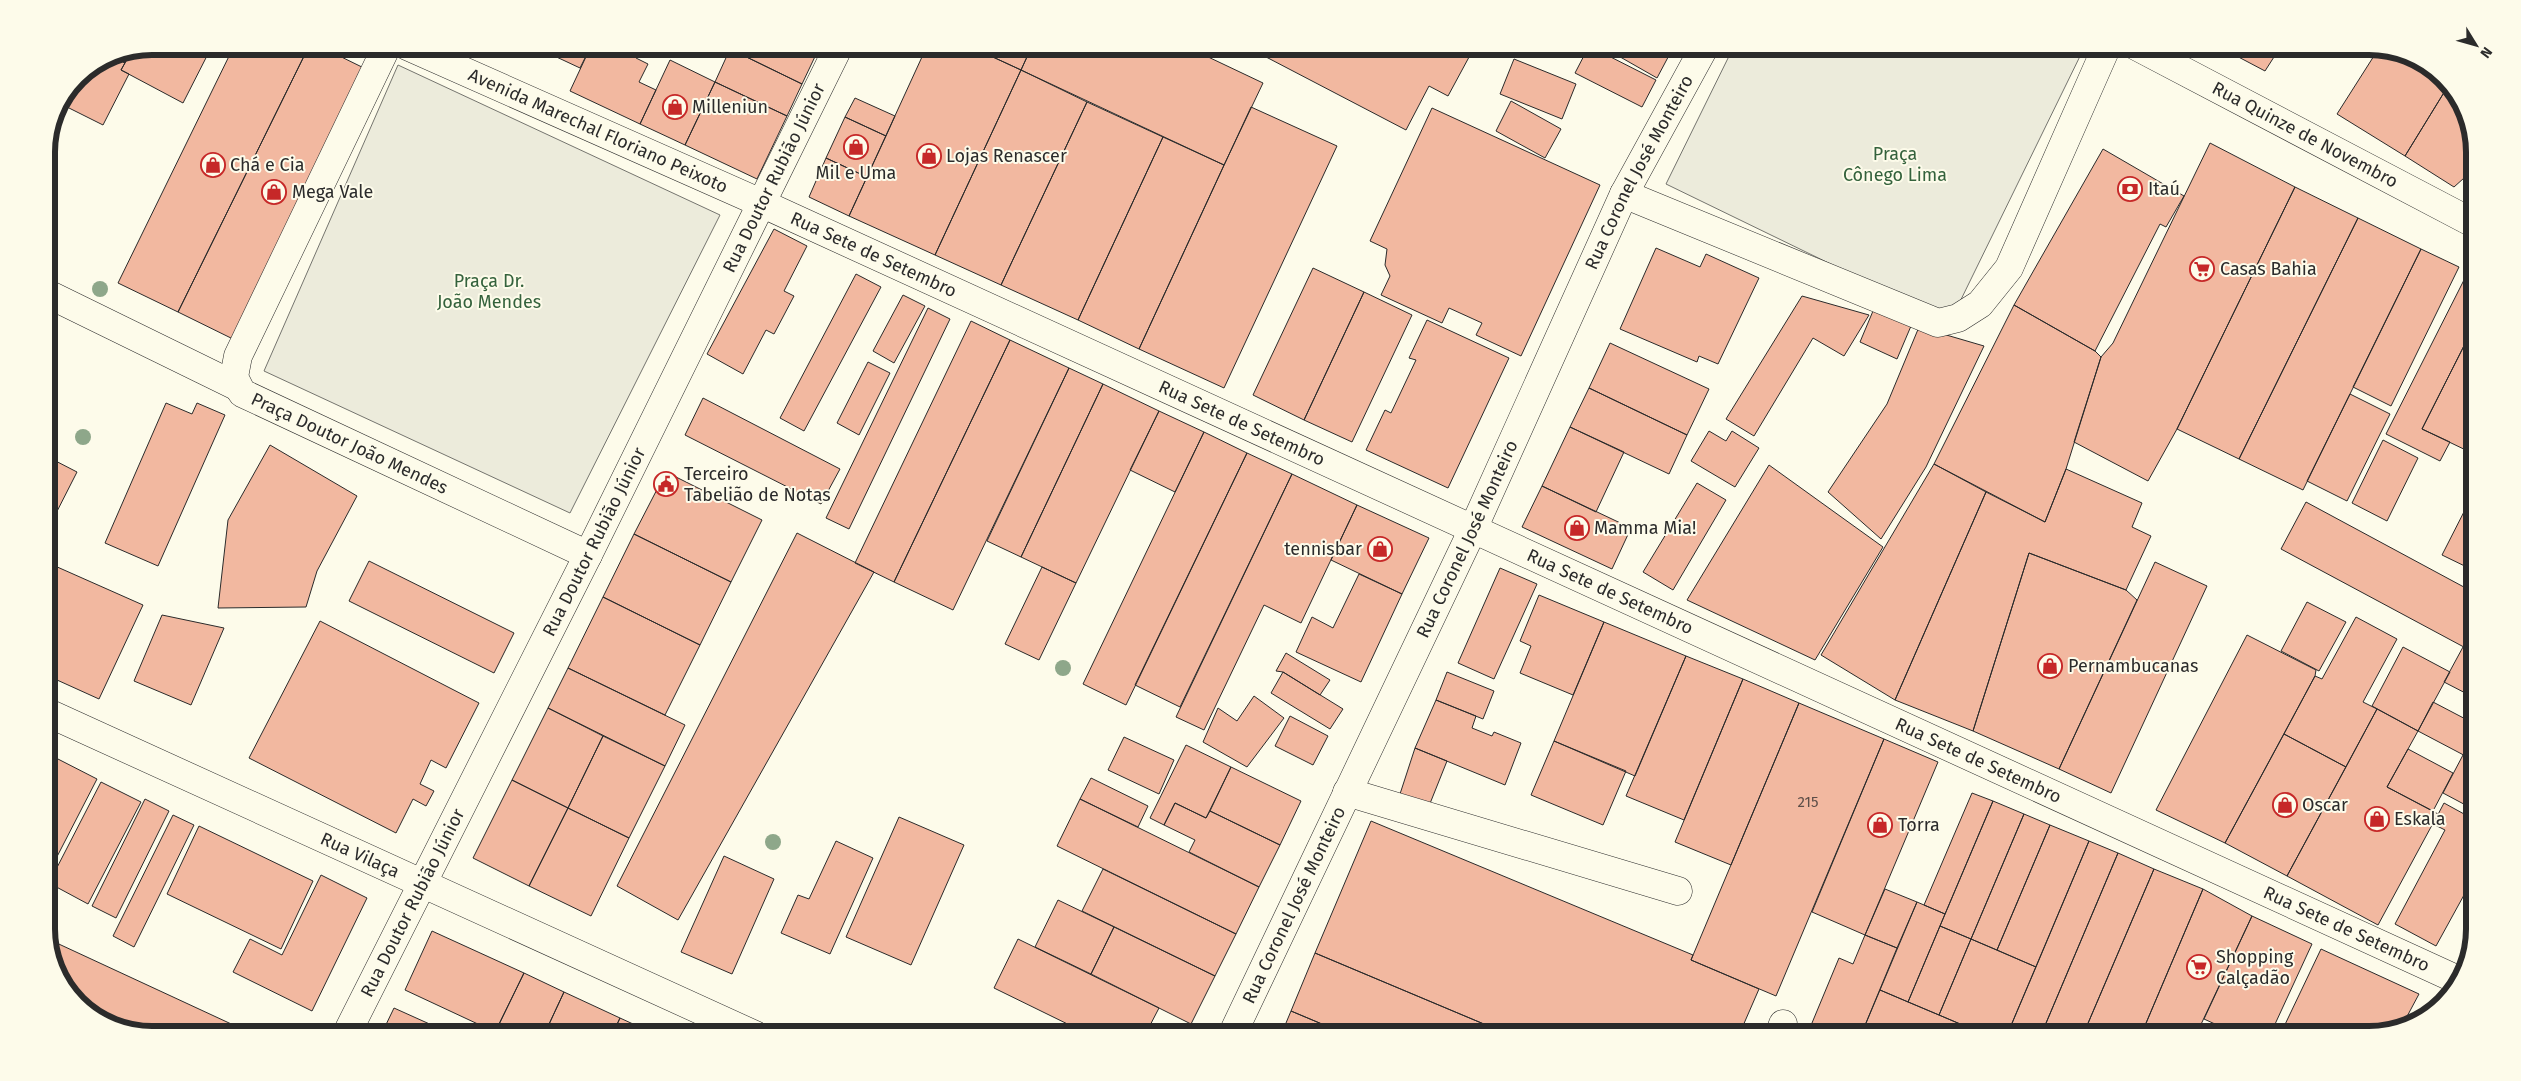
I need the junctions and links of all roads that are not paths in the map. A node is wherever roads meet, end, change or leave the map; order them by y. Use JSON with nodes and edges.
{"nodes":[{"id":1,"x":383,"y":55,"type":"edge"},
{"id":2,"x":427,"y":55,"type":"edge"},
{"id":3,"x":835,"y":55,"type":"edge"},
{"id":4,"x":1700,"y":55,"type":"edge"},
{"id":5,"x":2103,"y":55,"type":"edge"},
{"id":6,"x":2153,"y":55,"type":"edge"},
{"id":7,"x":1624,"y":194,"type":"junction"},
{"id":8,"x":761,"y":204,"type":"junction"},
{"id":9,"x":2466,"y":220,"type":"edge"},
{"id":10,"x":55,"y":297,"type":"edge"},
{"id":11,"x":238,"y":386,"type":"junction"},
{"id":12,"x":1474,"y":529,"type":"junction"},
{"id":13,"x":588,"y":555,"type":"junction"},
{"id":14,"x":55,"y":716,"type":"edge"},
{"id":15,"x":1347,"y":792,"type":"junction"},
{"id":16,"x":423,"y":885,"type":"junction"},
{"id":17,"x":1678,"y":891,"type":"dead end"},
{"id":18,"x":2453,"y":978,"type":"edge"},
{"id":19,"x":351,"y":1026,"type":"edge"},
{"id":20,"x":735,"y":1026,"type":"edge"},
{"id":21,"x":1236,"y":1026,"type":"edge"}],
"edges":[{"from":1,"to":11,"type":"street","name":"Praça Doutor João Mendes"},
{"from":2,"to":8,"type":"street","name":"Avenida Marechal Floriano Peixoto"},
{"from":3,"to":8,"type":"street","name":"Rua Doutor Rubião Júnior"},
{"from":4,"to":7,"type":"street","name":"Rua Coronel José Monteiro"},
{"from":5,"to":7,"type":"street"},
{"from":6,"to":9,"type":"street","name":"Rua Quinze de Novembro"},
{"from":7,"to":12,"type":"street","name":"Rua Coronel José Monteiro"},
{"from":8,"to":12,"type":"street","name":"Rua Sete de Setembro"},
{"from":8,"to":13,"type":"street","name":"Rua Doutor Rubião Júnior"},
{"from":10,"to":11,"type":"street"},
{"from":11,"to":13,"type":"street","name":"Praça Doutor João Mendes"},
{"from":12,"to":15,"type":"street","name":"Rua Coronel José Monteiro"},
{"from":12,"to":18,"type":"street","name":"Rua Sete de Setembro"},
{"from":13,"to":16,"type":"street","name":"Rua Doutor Rubião Júnior"},
{"from":14,"to":16,"type":"street","name":"Rua Vilaça"},
{"from":15,"to":17,"type":"street"},
{"from":15,"to":21,"type":"street","name":"Rua Coronel José Monteiro"},
{"from":16,"to":19,"type":"street","name":"Rua Doutor Rubião Júnior"},
{"from":16,"to":20,"type":"street","name":"Rua Vilaça"}]}
